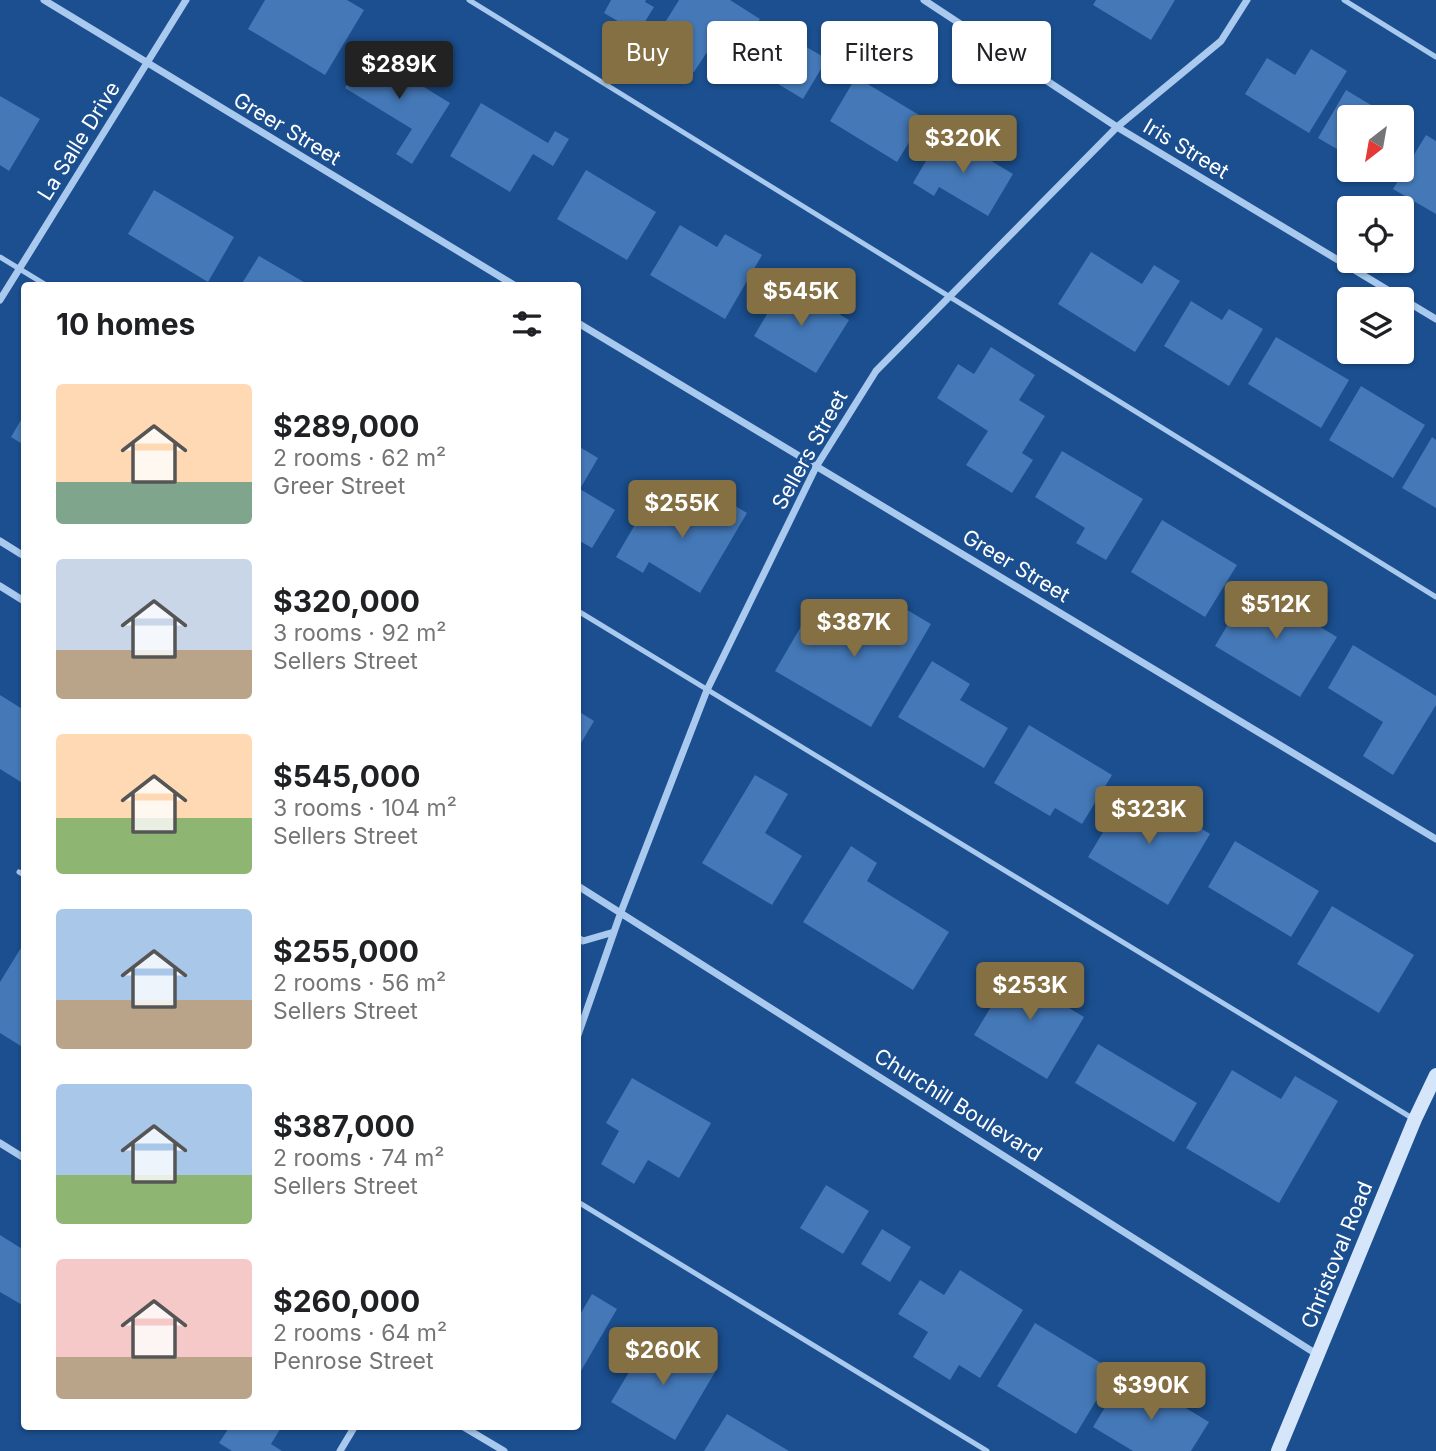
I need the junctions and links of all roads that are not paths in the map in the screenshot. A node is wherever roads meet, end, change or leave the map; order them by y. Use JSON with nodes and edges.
{"nodes":[{"id":1,"x":44,"y":0,"type":"edge"},
{"id":2,"x":186,"y":0,"type":"edge"},
{"id":3,"x":469,"y":0,"type":"edge"},
{"id":4,"x":924,"y":0,"type":"edge"},
{"id":5,"x":1247,"y":0,"type":"edge"},
{"id":6,"x":1344,"y":0,"type":"edge"},
{"id":7,"x":1436,"y":57,"type":"edge"},
{"id":8,"x":147,"y":65,"type":"junction"},
{"id":9,"x":1117,"y":127,"type":"junction"},
{"id":10,"x":0,"y":257,"type":"edge"},
{"id":11,"x":19,"y":269,"type":"junction"},
{"id":12,"x":41,"y":282,"type":"edge"},
{"id":13,"x":509,"y":282,"type":"edge"},
{"id":14,"x":949,"y":296,"type":"junction"},
{"id":15,"x":0,"y":300,"type":"edge"},
{"id":16,"x":1436,"y":319,"type":"edge"},
{"id":17,"x":581,"y":325,"type":"edge"},
{"id":18,"x":816,"y":467,"type":"junction"},
{"id":19,"x":0,"y":541,"type":"edge"},
{"id":20,"x":21,"y":554,"type":"edge"},
{"id":21,"x":0,"y":586,"type":"edge"},
{"id":22,"x":1436,"y":597,"type":"edge"},
{"id":23,"x":21,"y":599,"type":"edge"},
{"id":24,"x":581,"y":613,"type":"edge"},
{"id":25,"x":707,"y":690,"type":"junction"},
{"id":26,"x":1436,"y":839,"type":"edge"},
{"id":27,"x":581,"y":888,"type":"edge"},
{"id":28,"x":621,"y":912,"type":"junction"},
{"id":29,"x":614,"y":932,"type":"junction"},
{"id":30,"x":581,"y":940,"type":"edge"},
{"id":31,"x":581,"y":1026,"type":"edge"},
{"id":32,"x":1436,"y":1074,"type":"edge"},
{"id":33,"x":1415,"y":1119,"type":"junction"},
{"id":34,"x":0,"y":1143,"type":"edge"},
{"id":35,"x":21,"y":1156,"type":"edge"},
{"id":36,"x":581,"y":1204,"type":"edge"},
{"id":37,"x":1318,"y":1356,"type":"junction"},
{"id":38,"x":353,"y":1430,"type":"edge"},
{"id":39,"x":469,"y":1430,"type":"edge"},
{"id":40,"x":340,"y":1451,"type":"edge"},
{"id":41,"x":504,"y":1451,"type":"edge"},
{"id":42,"x":987,"y":1451,"type":"edge"},
{"id":43,"x":1278,"y":1451,"type":"edge"}],
"edges":[{"from":1,"to":8,"type":"street","name":"Greer Street"},
{"from":2,"to":8,"type":"street","name":"La Salle Drive"},
{"from":3,"to":14,"type":"lane"},
{"from":4,"to":9,"type":"street","name":"Iris Street"},
{"from":5,"to":9,"type":"street","name":"Sellers Street"},
{"from":6,"to":7,"type":"lane"},
{"from":8,"to":11,"type":"street","name":"La Salle Drive"},
{"from":8,"to":13,"type":"street","name":"Greer Street"},
{"from":9,"to":14,"type":"street","name":"Sellers Street"},
{"from":9,"to":16,"type":"street","name":"Iris Street"},
{"from":10,"to":11,"type":"lane"},
{"from":11,"to":12,"type":"lane"},
{"from":11,"to":15,"type":"street","name":"La Salle Drive"},
{"from":14,"to":18,"type":"street","name":"Sellers Street"},
{"from":14,"to":22,"type":"lane"},
{"from":17,"to":18,"type":"street","name":"Greer Street"},
{"from":18,"to":25,"type":"street","name":"Sellers Street"},
{"from":18,"to":26,"type":"street","name":"Greer Street"},
{"from":19,"to":20,"type":"street"},
{"from":21,"to":23,"type":"street"},
{"from":24,"to":25,"type":"lane"},
{"from":25,"to":28,"type":"street","name":"Sellers Street"},
{"from":25,"to":33,"type":"lane"},
{"from":27,"to":28,"type":"street","name":"Churchill Boulevard"},
{"from":28,"to":29,"type":"street","name":"Sellers Street"},
{"from":28,"to":37,"type":"street","name":"Churchill Boulevard"},
{"from":29,"to":30,"type":"street"},
{"from":29,"to":31,"type":"street","name":"Sellers Street"},
{"from":32,"to":33,"type":"street","name":"Christoval Road"},
{"from":33,"to":37,"type":"street","name":"Christoval Road"},
{"from":34,"to":35,"type":"street"},
{"from":36,"to":42,"type":"lane"},
{"from":37,"to":43,"type":"street","name":"Christoval Road"},
{"from":38,"to":40,"type":"street"},
{"from":39,"to":41,"type":"street"}]}
